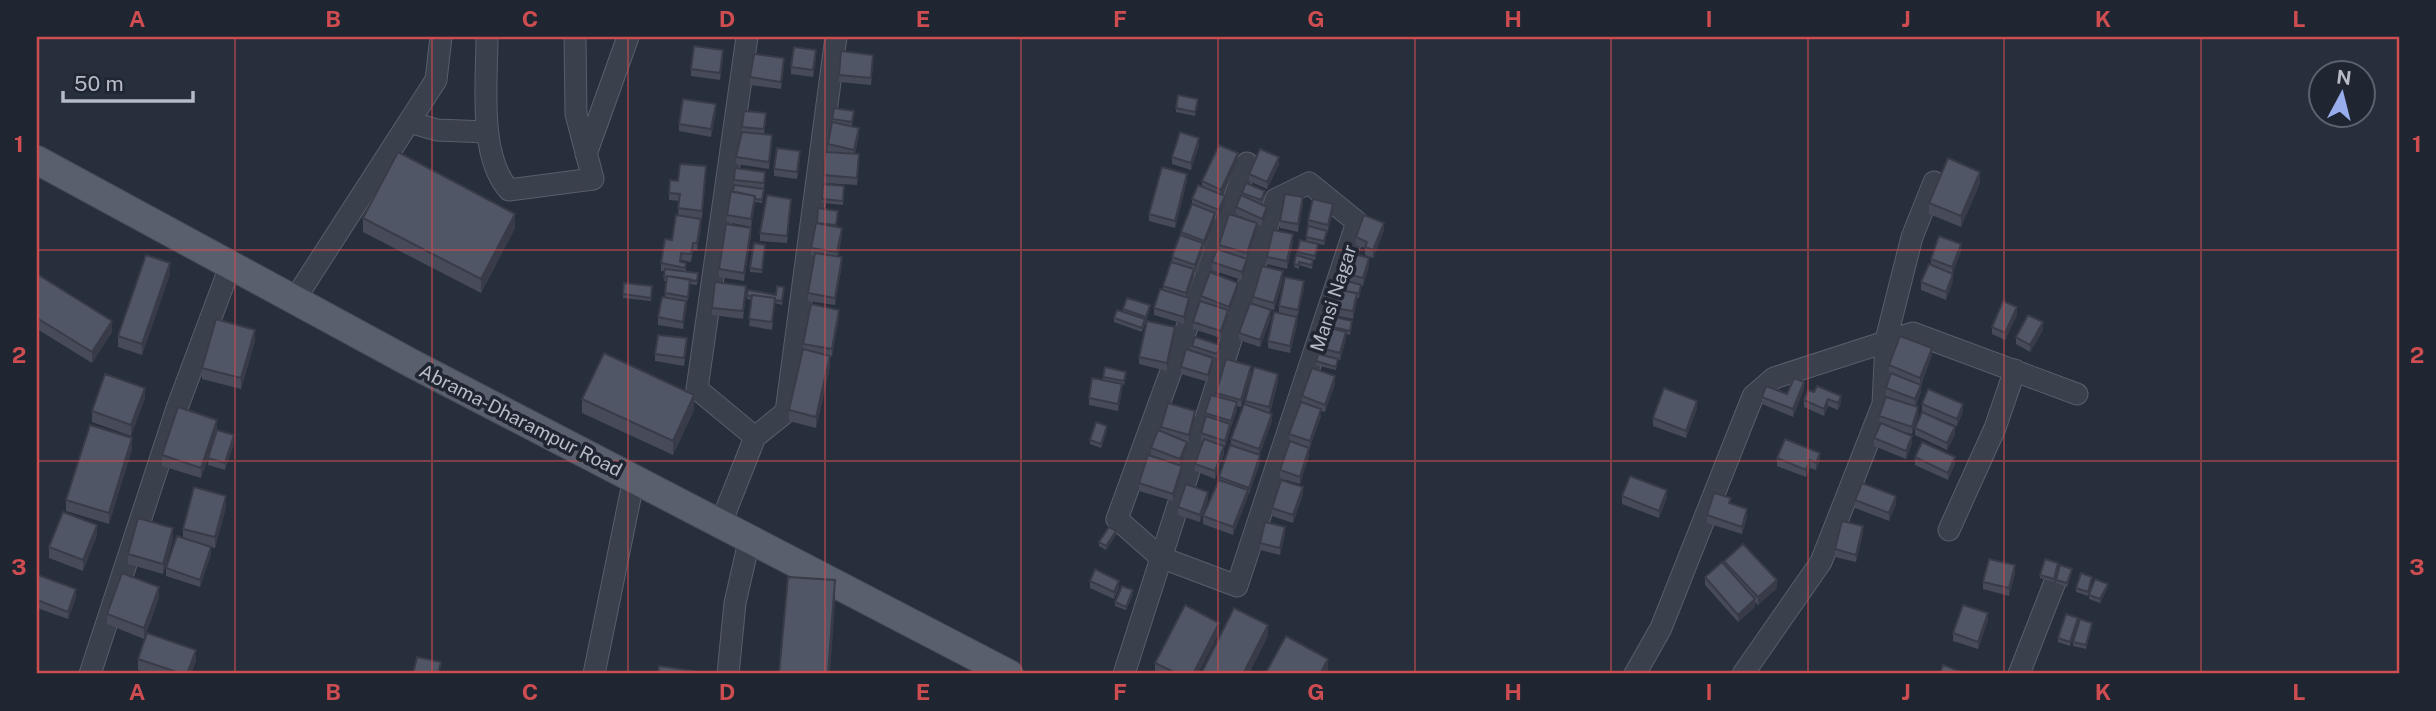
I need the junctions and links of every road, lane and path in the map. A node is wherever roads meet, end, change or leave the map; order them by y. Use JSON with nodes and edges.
{"nodes":[{"id":1,"x":441,"y":37,"type":"edge"},
{"id":2,"x":487,"y":37,"type":"edge"},
{"id":3,"x":575,"y":37,"type":"edge"},
{"id":4,"x":628,"y":37,"type":"edge"},
{"id":5,"x":747,"y":37,"type":"edge"},
{"id":6,"x":836,"y":37,"type":"edge"},
{"id":7,"x":409,"y":122,"type":"junction"},
{"id":8,"x":487,"y":132,"type":"junction"},
{"id":9,"x":586,"y":154,"type":"junction"},
{"id":10,"x":37,"y":160,"type":"edge"},
{"id":11,"x":1247,"y":163,"type":"dead end"},
{"id":12,"x":1934,"y":182,"type":"dead end"},
{"id":13,"x":231,"y":264,"type":"junction"},
{"id":14,"x":295,"y":299,"type":"junction"},
{"id":15,"x":1886,"y":340,"type":"junction"},
{"id":16,"x":2015,"y":370,"type":"junction"},
{"id":17,"x":2077,"y":394,"type":"dead end"},
{"id":18,"x":755,"y":437,"type":"junction"},
{"id":19,"x":634,"y":478,"type":"junction"},
{"id":20,"x":721,"y":523,"type":"junction"},
{"id":21,"x":1949,"y":530,"type":"dead end"},
{"id":22,"x":750,"y":537,"type":"junction"},
{"id":23,"x":1160,"y":557,"type":"junction"},
{"id":24,"x":2055,"y":582,"type":"edge"},
{"id":25,"x":90,"y":674,"type":"edge"},
{"id":26,"x":594,"y":674,"type":"edge"},
{"id":27,"x":728,"y":674,"type":"edge"},
{"id":28,"x":1009,"y":674,"type":"edge"},
{"id":29,"x":1124,"y":674,"type":"edge"},
{"id":30,"x":1635,"y":674,"type":"edge"},
{"id":31,"x":1743,"y":674,"type":"edge"},
{"id":32,"x":2019,"y":674,"type":"edge"}],
"edges":[{"from":1,"to":7,"type":"street"},
{"from":2,"to":8,"type":"street"},
{"from":3,"to":9,"type":"street"},
{"from":4,"to":9,"type":"street"},
{"from":5,"to":18,"type":"street"},
{"from":6,"to":18,"type":"street"},
{"from":7,"to":8,"type":"street"},
{"from":7,"to":14,"type":"street"},
{"from":8,"to":9,"type":"street"},
{"from":10,"to":13,"type":"main road","name":"Abrama-Dharampur Road"},
{"from":11,"to":23,"type":"street","name":"Mansi Nagar"},
{"from":12,"to":15,"type":"street"},
{"from":13,"to":14,"type":"main road","name":"Abrama-Dharampur Road"},
{"from":13,"to":25,"type":"street"},
{"from":14,"to":19,"type":"main road","name":"Abrama-Dharampur Road"},
{"from":15,"to":16,"type":"street"},
{"from":15,"to":30,"type":"street"},
{"from":15,"to":31,"type":"street"},
{"from":16,"to":17,"type":"street"},
{"from":16,"to":21,"type":"street"},
{"from":18,"to":20,"type":"street"},
{"from":19,"to":20,"type":"main road","name":"Abrama-Dharampur Road"},
{"from":19,"to":26,"type":"street"},
{"from":20,"to":22,"type":"main road","name":"Abrama-Dharampur Road"},
{"from":22,"to":27,"type":"street"},
{"from":22,"to":28,"type":"main road","name":"Abrama-Dharampur Road"},
{"from":23,"to":23,"type":"street","name":"Mansi Nagar"},
{"from":23,"to":29,"type":"street","name":"Mansi Nagar"},
{"from":24,"to":32,"type":"street"}]}
